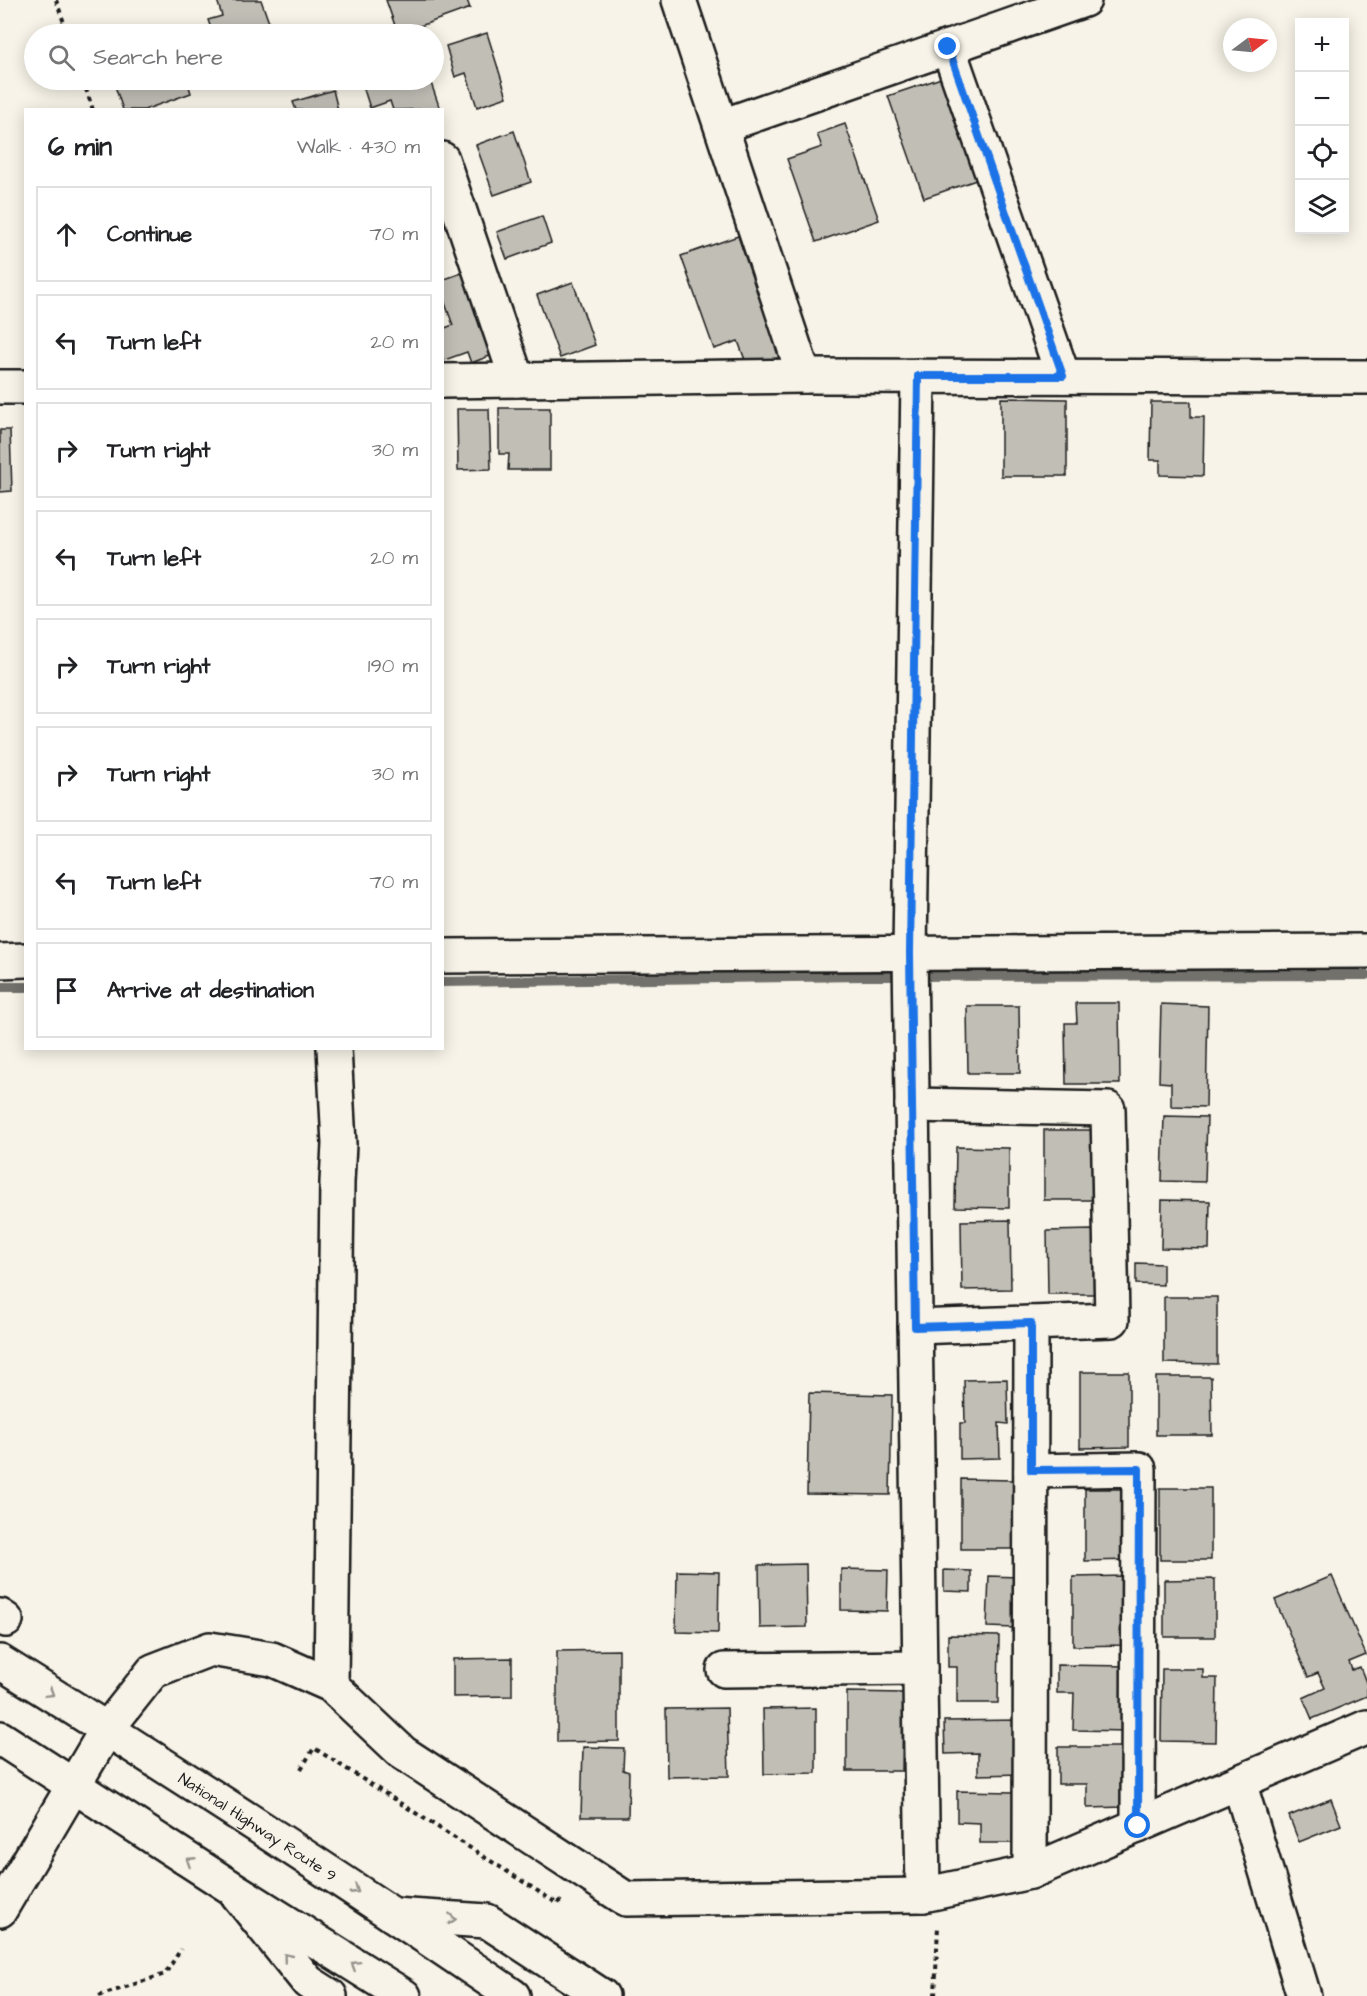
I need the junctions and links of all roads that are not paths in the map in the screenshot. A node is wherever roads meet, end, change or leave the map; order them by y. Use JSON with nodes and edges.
{"nodes":[{"id":1,"x":679,"y":0,"type":"edge"},
{"id":2,"x":1084,"y":0,"type":"edge"},
{"id":3,"x":948,"y":47,"type":"junction"},
{"id":4,"x":722,"y":126,"type":"junction"},
{"id":5,"x":444,"y":165,"type":"edge"},
{"id":6,"x":804,"y":376,"type":"junction"},
{"id":7,"x":918,"y":376,"type":"junction"},
{"id":8,"x":1063,"y":376,"type":"junction"},
{"id":9,"x":1367,"y":376,"type":"edge"},
{"id":10,"x":517,"y":380,"type":"junction"},
{"id":11,"x":444,"y":381,"type":"edge"},
{"id":12,"x":0,"y":387,"type":"edge"},
{"id":13,"x":24,"y":387,"type":"edge"},
{"id":14,"x":1367,"y":951,"type":"edge"},
{"id":15,"x":910,"y":953,"type":"junction"},
{"id":16,"x":444,"y":956,"type":"edge"},
{"id":17,"x":24,"y":960,"type":"edge"},
{"id":18,"x":0,"y":961,"type":"edge"},
{"id":19,"x":334,"y":1050,"type":"edge"},
{"id":20,"x":912,"y":1105,"type":"junction"},
{"id":21,"x":1031,"y":1323,"type":"junction"},
{"id":22,"x":915,"y":1327,"type":"junction"},
{"id":23,"x":1031,"y":1470,"type":"junction"},
{"id":24,"x":0,"y":1662,"type":"edge"},
{"id":25,"x":920,"y":1668,"type":"junction"},
{"id":26,"x":724,"y":1670,"type":"dead end"},
{"id":27,"x":331,"y":1685,"type":"junction"},
{"id":28,"x":1367,"y":1727,"type":"edge"},
{"id":29,"x":107,"y":1728,"type":"junction"},
{"id":30,"x":0,"y":1738,"type":"edge"},
{"id":31,"x":1239,"y":1782,"type":"junction"},
{"id":32,"x":72,"y":1785,"type":"junction"},
{"id":33,"x":1138,"y":1826,"type":"junction"},
{"id":34,"x":1030,"y":1872,"type":"junction"},
{"id":35,"x":232,"y":1888,"type":"junction"},
{"id":36,"x":931,"y":1893,"type":"junction"},
{"id":37,"x":0,"y":1910,"type":"edge"},
{"id":38,"x":393,"y":1915,"type":"junction"},
{"id":39,"x":330,"y":1996,"type":"edge"},
{"id":40,"x":404,"y":1996,"type":"edge"},
{"id":41,"x":513,"y":1996,"type":"edge"},
{"id":42,"x":602,"y":1996,"type":"edge"},
{"id":43,"x":1304,"y":1996,"type":"edge"}],
"edges":[{"from":1,"to":4,"type":"main road"},
{"from":2,"to":3,"type":"main road"},
{"from":3,"to":4,"type":"main road"},
{"from":3,"to":8,"type":"main road"},
{"from":4,"to":6,"type":"main road"},
{"from":5,"to":10,"type":"main road"},
{"from":6,"to":7,"type":"main road"},
{"from":6,"to":10,"type":"main road"},
{"from":7,"to":8,"type":"main road"},
{"from":7,"to":15,"type":"main road"},
{"from":8,"to":9,"type":"main road"},
{"from":10,"to":11,"type":"main road"},
{"from":12,"to":13,"type":"main road"},
{"from":14,"to":15,"type":"main road"},
{"from":15,"to":16,"type":"main road"},
{"from":15,"to":20,"type":"main road"},
{"from":17,"to":18,"type":"main road"},
{"from":19,"to":27,"type":"main road"},
{"from":20,"to":21,"type":"main road"},
{"from":20,"to":22,"type":"main road"},
{"from":21,"to":22,"type":"main road"},
{"from":21,"to":23,"type":"main road"},
{"from":22,"to":25,"type":"main road"},
{"from":23,"to":33,"type":"main road"},
{"from":23,"to":34,"type":"main road"},
{"from":24,"to":29,"type":"main road","name":"National Highway Route 9","one_way":true},
{"from":25,"to":26,"type":"main road"},
{"from":25,"to":36,"type":"main road"},
{"from":27,"to":29,"type":"main road"},
{"from":27,"to":36,"type":"main road"},
{"from":28,"to":31,"type":"main road"},
{"from":29,"to":32,"type":"main road"},
{"from":29,"to":38,"type":"main road","name":"National Highway Route 9","one_way":true},
{"from":30,"to":32,"type":"main road"},
{"from":31,"to":33,"type":"main road"},
{"from":31,"to":43,"type":"main road"},
{"from":35,"to":32,"type":"main road","one_way":true},
{"from":32,"to":37,"type":"main road"},
{"from":33,"to":34,"type":"main road"},
{"from":34,"to":36,"type":"main road"},
{"from":39,"to":35,"type":"main road","one_way":true},
{"from":40,"to":35,"type":"main road","one_way":true},
{"from":38,"to":41,"type":"main road","name":"National Highway Route 9"},
{"from":38,"to":42,"type":"main road","one_way":true}]}
